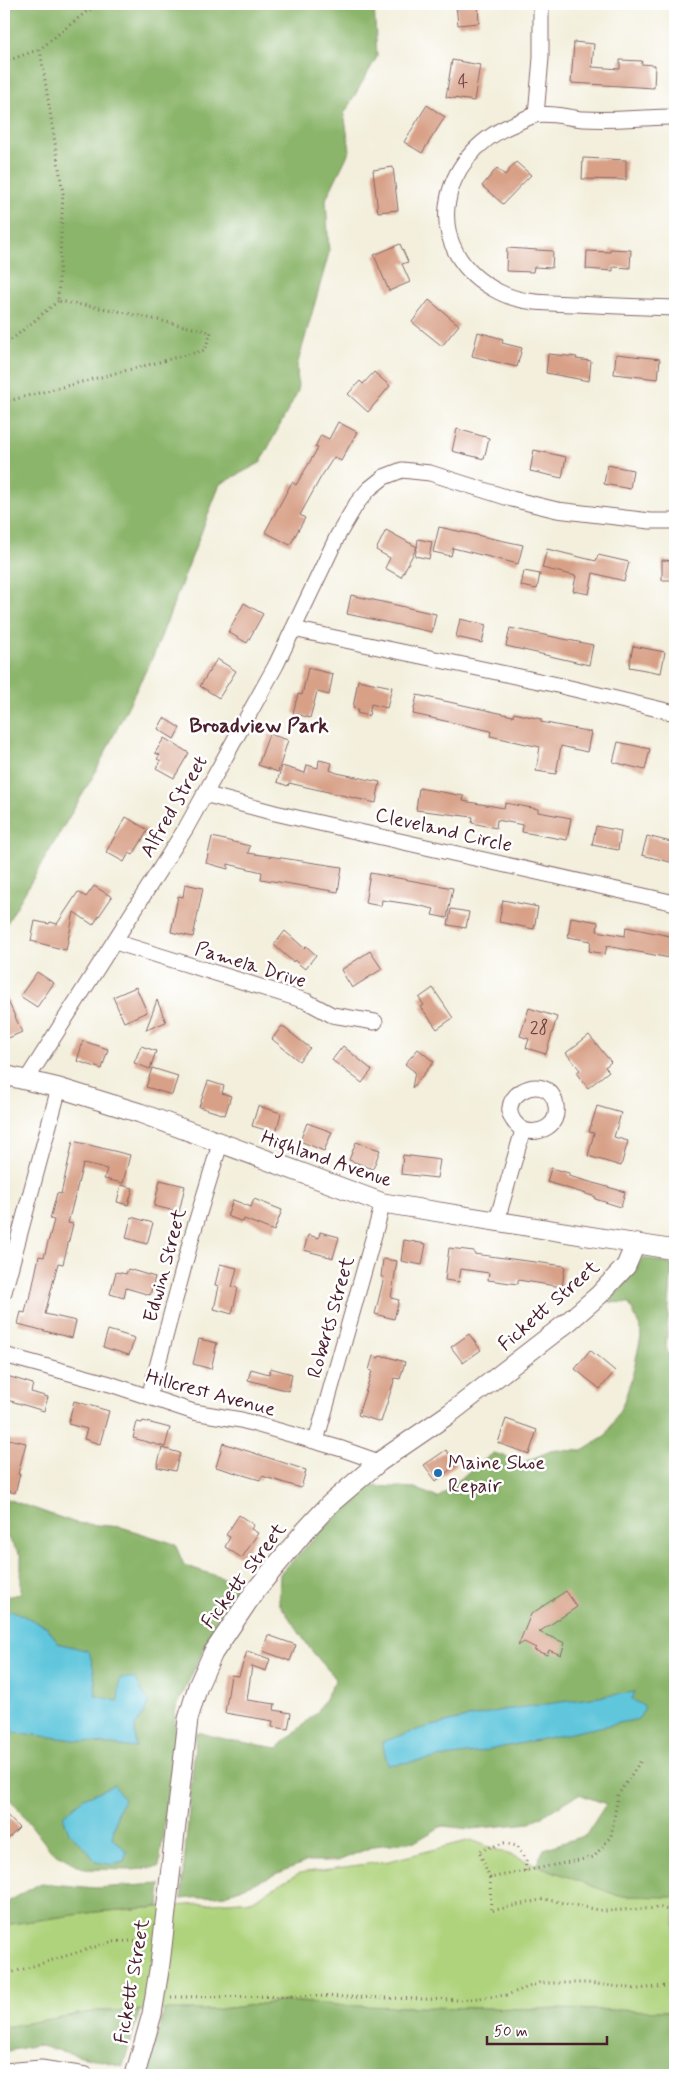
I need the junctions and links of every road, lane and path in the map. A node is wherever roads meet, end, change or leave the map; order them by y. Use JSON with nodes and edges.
{"nodes":[{"id":1,"x":100,"y":4,"type":"edge"},
{"id":2,"x":540,"y":4,"type":"edge"},
{"id":3,"x":40,"y":49,"type":"junction"},
{"id":4,"x":4,"y":62,"type":"edge"},
{"id":5,"x":536,"y":115,"type":"junction"},
{"id":6,"x":675,"y":117,"type":"edge"},
{"id":7,"x":58,"y":300,"type":"junction"},
{"id":8,"x":675,"y":308,"type":"edge"},
{"id":9,"x":4,"y":324,"type":"edge"},
{"id":10,"x":5,"y":345,"type":"junction"},
{"id":11,"x":4,"y":402,"type":"edge"},
{"id":12,"x":675,"y":521,"type":"edge"},
{"id":13,"x":293,"y":628,"type":"junction"},
{"id":14,"x":675,"y":713,"type":"edge"},
{"id":15,"x":204,"y":794,"type":"junction"},
{"id":16,"x":675,"y":903,"type":"edge"},
{"id":17,"x":115,"y":942,"type":"junction"},
{"id":18,"x":375,"y":1022,"type":"dead end"},
{"id":19,"x":4,"y":1075,"type":"edge"},
{"id":20,"x":27,"y":1079,"type":"junction"},
{"id":21,"x":59,"y":1088,"type":"junction"},
{"id":22,"x":523,"y":1130,"type":"dead end"},
{"id":23,"x":220,"y":1144,"type":"junction"},
{"id":24,"x":382,"y":1203,"type":"junction"},
{"id":25,"x":497,"y":1220,"type":"junction"},
{"id":26,"x":635,"y":1245,"type":"junction"},
{"id":27,"x":675,"y":1250,"type":"edge"},
{"id":28,"x":4,"y":1292,"type":"edge"},
{"id":29,"x":4,"y":1355,"type":"edge"},
{"id":30,"x":149,"y":1397,"type":"junction"},
{"id":31,"x":316,"y":1441,"type":"junction"},
{"id":32,"x":379,"y":1462,"type":"junction"},
{"id":33,"x":642,"y":1759,"type":"dead end"},
{"id":34,"x":525,"y":1871,"type":"junction"},
{"id":35,"x":490,"y":1878,"type":"junction"},
{"id":36,"x":675,"y":1912,"type":"edge"},
{"id":37,"x":163,"y":1940,"type":"junction"},
{"id":38,"x":4,"y":1975,"type":"edge"},
{"id":39,"x":675,"y":1985,"type":"edge"},
{"id":40,"x":154,"y":1997,"type":"junction"},
{"id":41,"x":4,"y":2071,"type":"edge"},
{"id":42,"x":86,"y":2075,"type":"edge"},
{"id":43,"x":135,"y":2075,"type":"edge"}],
"edges":[{"from":1,"to":3,"type":"path"},
{"from":2,"to":5,"type":"street"},
{"from":3,"to":4,"type":"path"},
{"from":3,"to":7,"type":"path"},
{"from":5,"to":6,"type":"street"},
{"from":5,"to":8,"type":"street"},
{"from":7,"to":10,"type":"path"},
{"from":7,"to":11,"type":"path"},
{"from":9,"to":10,"type":"path"},
{"from":10,"to":11,"type":"path"},
{"from":12,"to":13,"type":"street","name":"Alfred Street"},
{"from":13,"to":14,"type":"street"},
{"from":13,"to":15,"type":"street","name":"Alfred Street"},
{"from":15,"to":16,"type":"street","name":"Cleveland Circle"},
{"from":15,"to":17,"type":"street","name":"Alfred Street"},
{"from":17,"to":18,"type":"street","name":"Pamela Drive"},
{"from":17,"to":20,"type":"street","name":"Alfred Street"},
{"from":19,"to":20,"type":"street","name":"Highland Avenue"},
{"from":20,"to":21,"type":"street","name":"Highland Avenue"},
{"from":21,"to":23,"type":"street","name":"Highland Avenue"},
{"from":21,"to":28,"type":"street"},
{"from":22,"to":25,"type":"street"},
{"from":23,"to":24,"type":"street","name":"Highland Avenue"},
{"from":23,"to":30,"type":"street","name":"Edwin Street"},
{"from":24,"to":25,"type":"street","name":"Highland Avenue"},
{"from":24,"to":31,"type":"street","name":"Roberts Street"},
{"from":25,"to":26,"type":"street","name":"Highland Avenue"},
{"from":26,"to":27,"type":"street","name":"Highland Avenue"},
{"from":26,"to":32,"type":"street","name":"Fickett Street"},
{"from":29,"to":30,"type":"street","name":"Hillcrest Avenue"},
{"from":30,"to":31,"type":"street","name":"Hillcrest Avenue"},
{"from":31,"to":32,"type":"street","name":"Hillcrest Avenue"},
{"from":32,"to":37,"type":"street","name":"Fickett Street"},
{"from":33,"to":34,"type":"path"},
{"from":34,"to":35,"type":"path"},
{"from":34,"to":35,"type":"path"},
{"from":35,"to":36,"type":"path"},
{"from":37,"to":38,"type":"path"},
{"from":37,"to":40,"type":"street","name":"Fickett Street"},
{"from":39,"to":40,"type":"path"},
{"from":40,"to":43,"type":"street","name":"Fickett Street"},
{"from":41,"to":42,"type":"street"}]}
